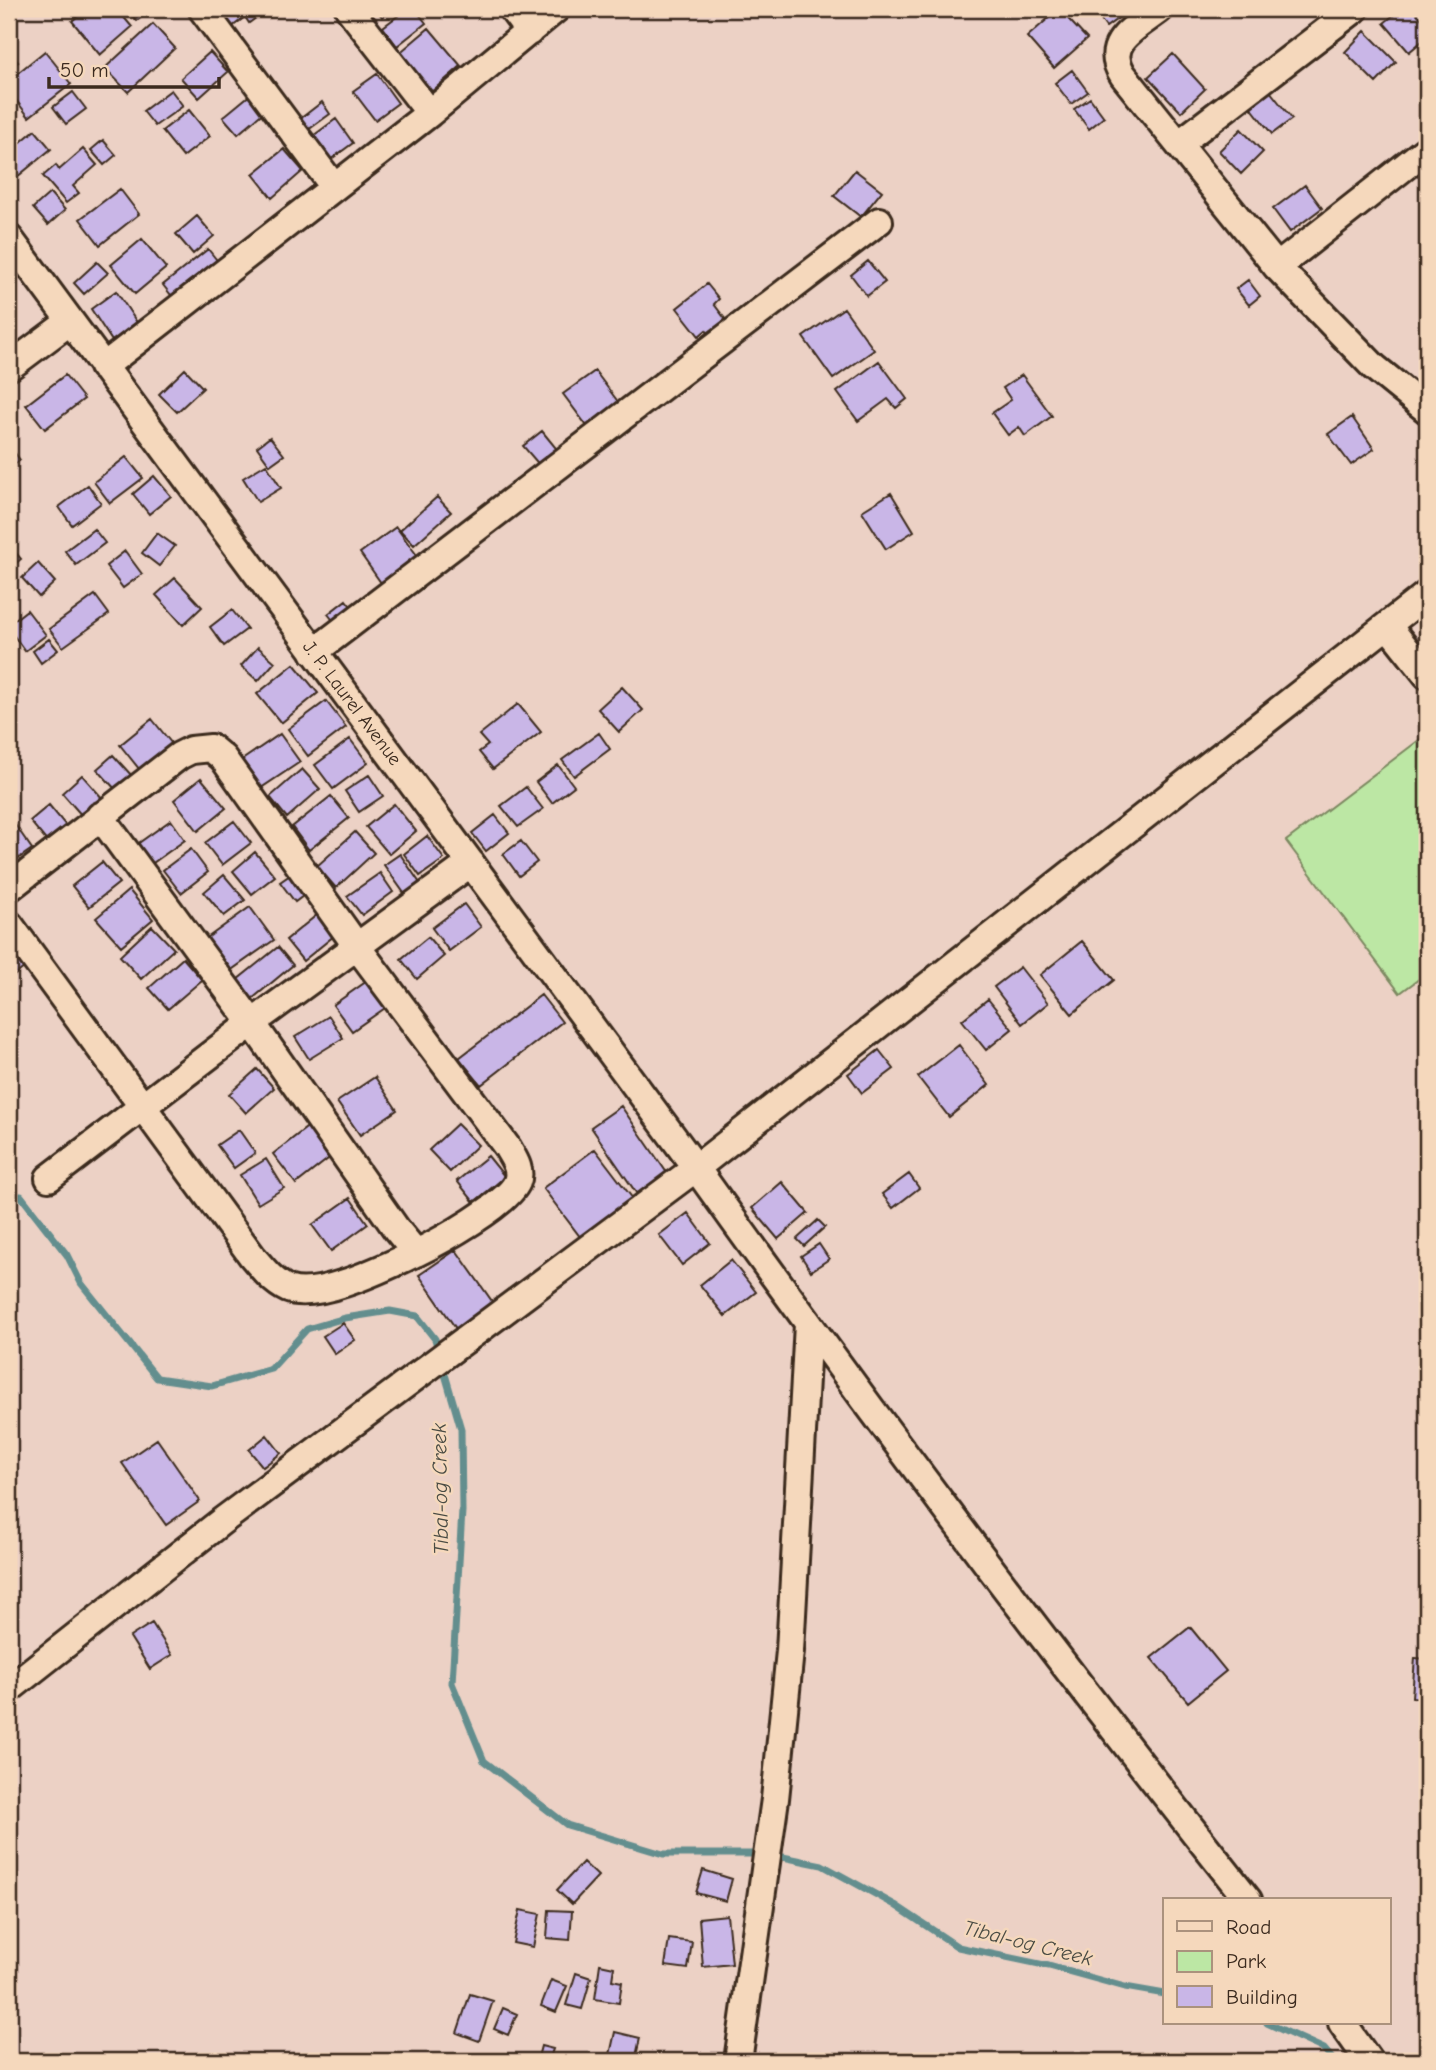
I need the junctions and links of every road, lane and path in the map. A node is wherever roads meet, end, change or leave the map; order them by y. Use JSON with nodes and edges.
{"nodes":[{"id":1,"x":202,"y":9,"type":"edge"},
{"id":2,"x":349,"y":9,"type":"edge"},
{"id":3,"x":512,"y":9,"type":"edge"},
{"id":4,"x":556,"y":9,"type":"edge"},
{"id":5,"x":1160,"y":9,"type":"edge"},
{"id":6,"x":1355,"y":9,"type":"edge"},
{"id":7,"x":529,"y":32,"type":"junction"},
{"id":8,"x":430,"y":113,"type":"junction"},
{"id":9,"x":1180,"y":144,"type":"junction"},
{"id":10,"x":1427,"y":149,"type":"edge"},
{"id":11,"x":334,"y":187,"type":"junction"},
{"id":12,"x":879,"y":221,"type":"dead end"},
{"id":13,"x":9,"y":238,"type":"edge"},
{"id":14,"x":1277,"y":267,"type":"junction"},
{"id":15,"x":69,"y":322,"type":"junction"},
{"id":16,"x":9,"y":367,"type":"edge"},
{"id":17,"x":103,"y":367,"type":"junction"},
{"id":18,"x":1427,"y":410,"type":"edge"},
{"id":19,"x":1427,"y":594,"type":"edge"},
{"id":20,"x":1388,"y":626,"type":"junction"},
{"id":21,"x":314,"y":652,"type":"junction"},
{"id":22,"x":1427,"y":675,"type":"edge"},
{"id":23,"x":100,"y":816,"type":"junction"},
{"id":24,"x":471,"y":863,"type":"junction"},
{"id":25,"x":9,"y":888,"type":"edge"},
{"id":26,"x":9,"y":924,"type":"edge"},
{"id":27,"x":358,"y":948,"type":"junction"},
{"id":28,"x":252,"y":1023,"type":"junction"},
{"id":29,"x":143,"y":1106,"type":"junction"},
{"id":30,"x":696,"y":1168,"type":"junction"},
{"id":31,"x":49,"y":1178,"type":"dead end"},
{"id":32,"x":416,"y":1253,"type":"junction"},
{"id":33,"x":808,"y":1324,"type":"junction"},
{"id":34,"x":9,"y":1689,"type":"edge"},
{"id":35,"x":1246,"y":1898,"type":"edge"},
{"id":36,"x":1343,"y":2024,"type":"edge"},
{"id":37,"x":738,"y":2061,"type":"edge"},
{"id":38,"x":1369,"y":2061,"type":"edge"}],
"edges":[{"from":1,"to":11,"type":"street"},
{"from":2,"to":8,"type":"street"},
{"from":3,"to":7,"type":"street"},
{"from":4,"to":7,"type":"street"},
{"from":5,"to":9,"type":"street"},
{"from":6,"to":9,"type":"street"},
{"from":7,"to":8,"type":"street"},
{"from":8,"to":11,"type":"street"},
{"from":9,"to":14,"type":"street"},
{"from":10,"to":14,"type":"street"},
{"from":11,"to":17,"type":"street"},
{"from":12,"to":21,"type":"street"},
{"from":13,"to":15,"type":"street","name":"J. P. Laurel Avenue"},
{"from":14,"to":18,"type":"street"},
{"from":15,"to":16,"type":"street"},
{"from":15,"to":17,"type":"street","name":"J. P. Laurel Avenue"},
{"from":17,"to":21,"type":"street","name":"J. P. Laurel Avenue"},
{"from":19,"to":20,"type":"street"},
{"from":20,"to":22,"type":"street"},
{"from":20,"to":30,"type":"street"},
{"from":21,"to":24,"type":"street","name":"J. P. Laurel Avenue"},
{"from":23,"to":25,"type":"street"},
{"from":23,"to":27,"type":"street"},
{"from":23,"to":28,"type":"street"},
{"from":24,"to":27,"type":"street"},
{"from":24,"to":30,"type":"street","name":"J. P. Laurel Avenue"},
{"from":26,"to":29,"type":"street"},
{"from":27,"to":28,"type":"street"},
{"from":27,"to":32,"type":"street"},
{"from":28,"to":29,"type":"street"},
{"from":28,"to":32,"type":"street"},
{"from":29,"to":31,"type":"street"},
{"from":29,"to":32,"type":"street"},
{"from":30,"to":33,"type":"street","name":"J. P. Laurel Avenue"},
{"from":30,"to":34,"type":"street"},
{"from":33,"to":35,"type":"street","name":"J. P. Laurel Avenue"},
{"from":33,"to":37,"type":"street"},
{"from":36,"to":38,"type":"street"}]}
